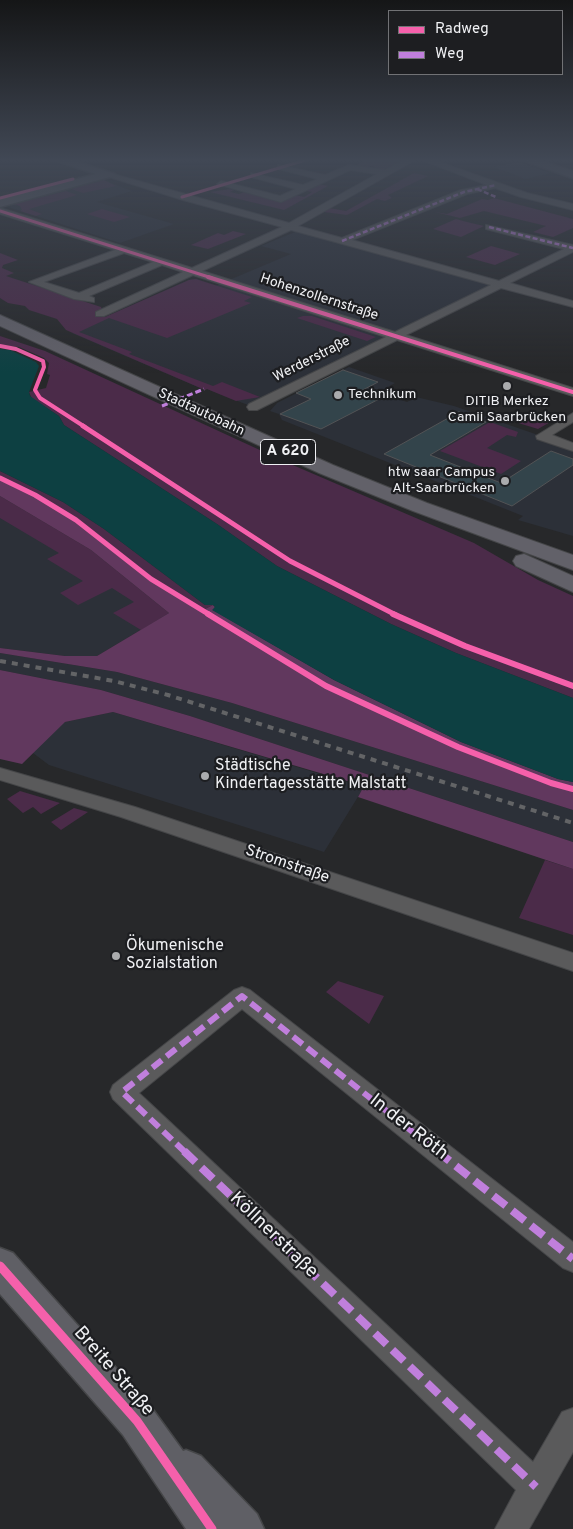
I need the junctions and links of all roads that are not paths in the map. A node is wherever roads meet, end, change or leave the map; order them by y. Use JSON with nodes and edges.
{"nodes":[{"id":1,"x":62,"y":230,"type":"edge"},
{"id":2,"x":283,"y":230,"type":"edge"},
{"id":3,"x":302,"y":230,"type":"edge"},
{"id":4,"x":369,"y":230,"type":"edge"},
{"id":5,"x":502,"y":230,"type":"edge"},
{"id":6,"x":342,"y":241,"type":"junction"},
{"id":7,"x":573,"y":248,"type":"edge"},
{"id":8,"x":125,"y":250,"type":"junction"},
{"id":9,"x":162,"y":262,"type":"junction"},
{"id":10,"x":193,"y":271,"type":"junction"},
{"id":11,"x":500,"y":284,"type":"junction"},
{"id":12,"x":78,"y":297,"type":"junction"},
{"id":13,"x":0,"y":304,"type":"edge"},
{"id":14,"x":573,"y":304,"type":"edge"},
{"id":15,"x":114,"y":308,"type":"junction"},
{"id":16,"x":0,"y":311,"type":"edge"},
{"id":17,"x":100,"y":314,"type":"dead end"},
{"id":18,"x":0,"y":320,"type":"edge"},
{"id":19,"x":40,"y":328,"type":"junction"},
{"id":20,"x":0,"y":331,"type":"edge"},
{"id":21,"x":396,"y":335,"type":"junction"},
{"id":22,"x":107,"y":369,"type":"junction"},
{"id":23,"x":573,"y":392,"type":"edge"},
{"id":24,"x":253,"y":407,"type":"dead end"},
{"id":25,"x":573,"y":417,"type":"edge"},
{"id":26,"x":573,"y":447,"type":"edge"},
{"id":27,"x":420,"y":508,"type":"junction"},
{"id":28,"x":573,"y":551,"type":"edge"},
{"id":29,"x":573,"y":563,"type":"edge"},
{"id":30,"x":573,"y":585,"type":"edge"},
{"id":31,"x":0,"y":774,"type":"edge"},
{"id":32,"x":573,"y":962,"type":"edge"},
{"id":33,"x":242,"y":996,"type":"joint"},
{"id":34,"x":573,"y":1259,"type":"edge"},
{"id":35,"x":0,"y":1266,"type":"edge"},
{"id":36,"x":137,"y":1421,"type":"junction"},
{"id":37,"x":573,"y":1423,"type":"edge"},
{"id":38,"x":536,"y":1487,"type":"junction"},
{"id":39,"x":212,"y":1529,"type":"edge"},
{"id":40,"x":242,"y":1529,"type":"edge"},
{"id":41,"x":510,"y":1529,"type":"edge"}],
"edges":[{"from":1,"to":8,"type":"street","name":"Hohenzollernstraße"},
{"from":2,"to":10,"type":"street"},
{"from":3,"to":6,"type":"street"},
{"from":4,"to":6,"type":"street"},
{"from":5,"to":7,"type":"street"},
{"from":6,"to":11,"type":"street"},
{"from":7,"to":11,"type":"street","name":"Werderstraße"},
{"from":8,"to":9,"type":"street","name":"Hohenzollernstraße"},
{"from":8,"to":12,"type":"street"},
{"from":9,"to":10,"type":"street","name":"Hohenzollernstraße"},
{"from":9,"to":12,"type":"street"},
{"from":10,"to":15,"type":"street"},
{"from":10,"to":21,"type":"street","name":"Hohenzollernstraße"},
{"from":11,"to":14,"type":"street"},
{"from":11,"to":21,"type":"street","name":"Werderstraße"},
{"from":12,"to":15,"type":"street"},
{"from":13,"to":19,"type":"highway"},
{"from":15,"to":17,"type":"street"},
{"from":16,"to":19,"type":"highway","name":"Stadtautobahn","number":"A 620"},
{"from":18,"to":22,"type":"highway","name":"Stadtautobahn","number":"A 620"},
{"from":19,"to":28,"type":"highway","name":"Stadtautobahn","number":"A 620"},
{"from":20,"to":22,"type":"highway"},
{"from":21,"to":23,"type":"street","name":"Hohenzollernstraße"},
{"from":21,"to":24,"type":"street","name":"Werderstraße"},
{"from":22,"to":27,"type":"highway","name":"Stadtautobahn","number":"A 620"},
{"from":25,"to":26,"type":"street"},
{"from":27,"to":29,"type":"highway","name":"Stadtautobahn","number":"A 620"},
{"from":27,"to":30,"type":"highway"},
{"from":31,"to":32,"type":"street","name":"Stromstraße"},
{"from":33,"to":34,"type":"street","name":"In der Röth"},
{"from":33,"to":38,"type":"street","name":"Köllnerstraße"},
{"from":35,"to":36,"type":"main road","name":"Breite Straße"},
{"from":36,"to":39,"type":"main road","name":"Breite Straße"},
{"from":36,"to":40,"type":"main road","name":"Breite Straße"},
{"from":37,"to":38,"type":"street"},
{"from":38,"to":41,"type":"street"}]}
